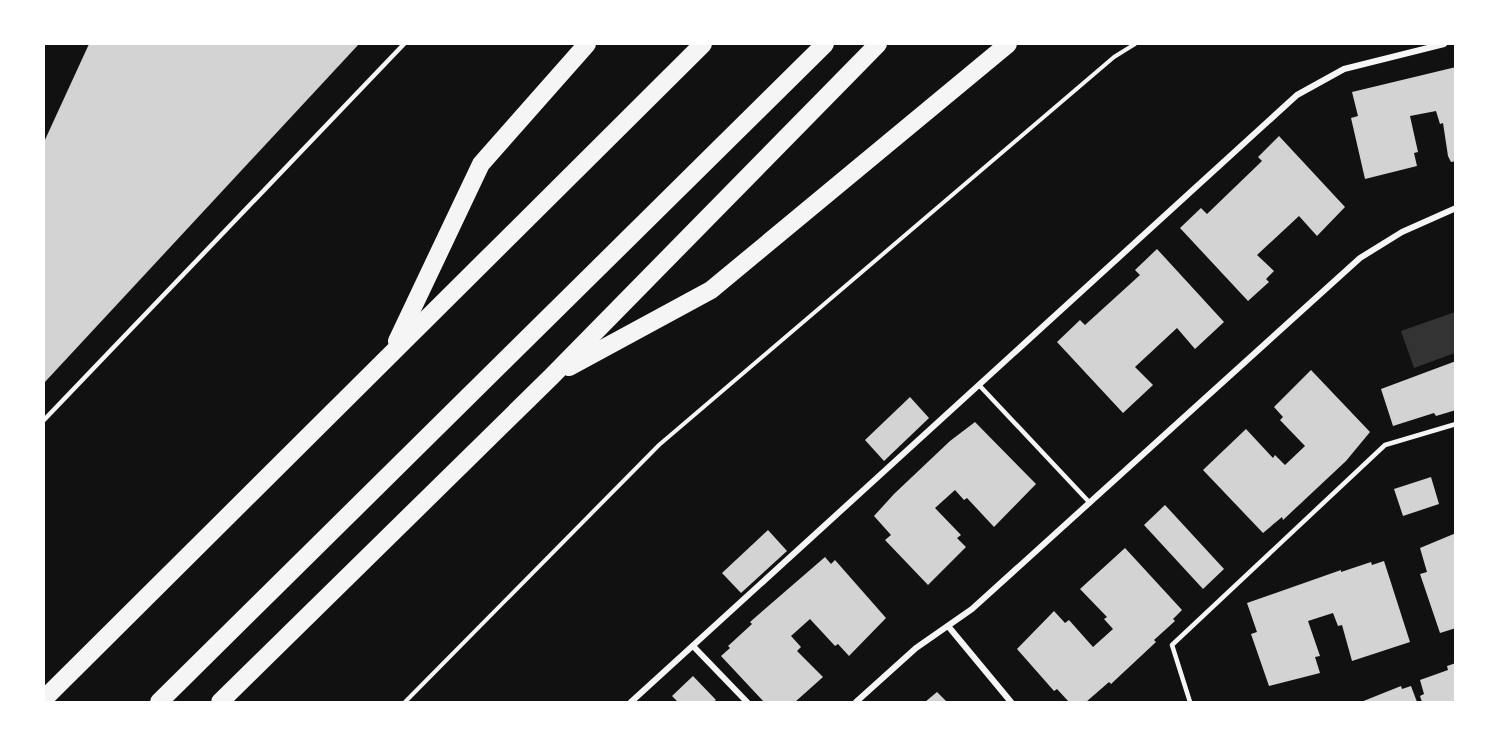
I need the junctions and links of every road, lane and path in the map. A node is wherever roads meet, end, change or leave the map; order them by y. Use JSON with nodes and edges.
{"nodes":[{"id":1,"x":404,"y":44,"type":"edge"},
{"id":2,"x":587,"y":44,"type":"edge"},
{"id":3,"x":703,"y":44,"type":"edge"},
{"id":4,"x":825,"y":44,"type":"edge"},
{"id":5,"x":878,"y":44,"type":"edge"},
{"id":6,"x":1008,"y":44,"type":"edge"},
{"id":7,"x":1135,"y":44,"type":"edge"},
{"id":8,"x":1444,"y":44,"type":"edge"},
{"id":9,"x":1455,"y":208,"type":"edge"},
{"id":10,"x":391,"y":354,"type":"junction"},
{"id":11,"x":552,"y":376,"type":"junction"},
{"id":12,"x":979,"y":385,"type":"junction"},
{"id":13,"x":44,"y":420,"type":"edge"},
{"id":14,"x":1455,"y":423,"type":"edge"},
{"id":15,"x":1090,"y":503,"type":"junction"},
{"id":16,"x":948,"y":626,"type":"junction"},
{"id":17,"x":693,"y":646,"type":"junction"},
{"id":18,"x":44,"y":699,"type":"edge"},
{"id":19,"x":159,"y":702,"type":"edge"},
{"id":20,"x":220,"y":702,"type":"edge"},
{"id":21,"x":405,"y":702,"type":"edge"},
{"id":22,"x":631,"y":702,"type":"edge"},
{"id":23,"x":747,"y":702,"type":"edge"},
{"id":24,"x":856,"y":702,"type":"edge"},
{"id":25,"x":1011,"y":702,"type":"edge"},
{"id":26,"x":1190,"y":702,"type":"edge"}],
"edges":[{"from":1,"to":13,"type":"lane"},
{"from":2,"to":10,"type":"highway"},
{"from":3,"to":10,"type":"highway"},
{"from":4,"to":19,"type":"highway"},
{"from":5,"to":11,"type":"highway"},
{"from":6,"to":11,"type":"highway"},
{"from":7,"to":21,"type":"path"},
{"from":8,"to":12,"type":"street"},
{"from":9,"to":15,"type":"street"},
{"from":10,"to":18,"type":"highway"},
{"from":11,"to":20,"type":"highway"},
{"from":12,"to":15,"type":"lane"},
{"from":12,"to":17,"type":"street"},
{"from":14,"to":26,"type":"lane"},
{"from":15,"to":16,"type":"street"},
{"from":16,"to":24,"type":"street"},
{"from":16,"to":25,"type":"street"},
{"from":17,"to":22,"type":"street"},
{"from":17,"to":23,"type":"street"}]}
